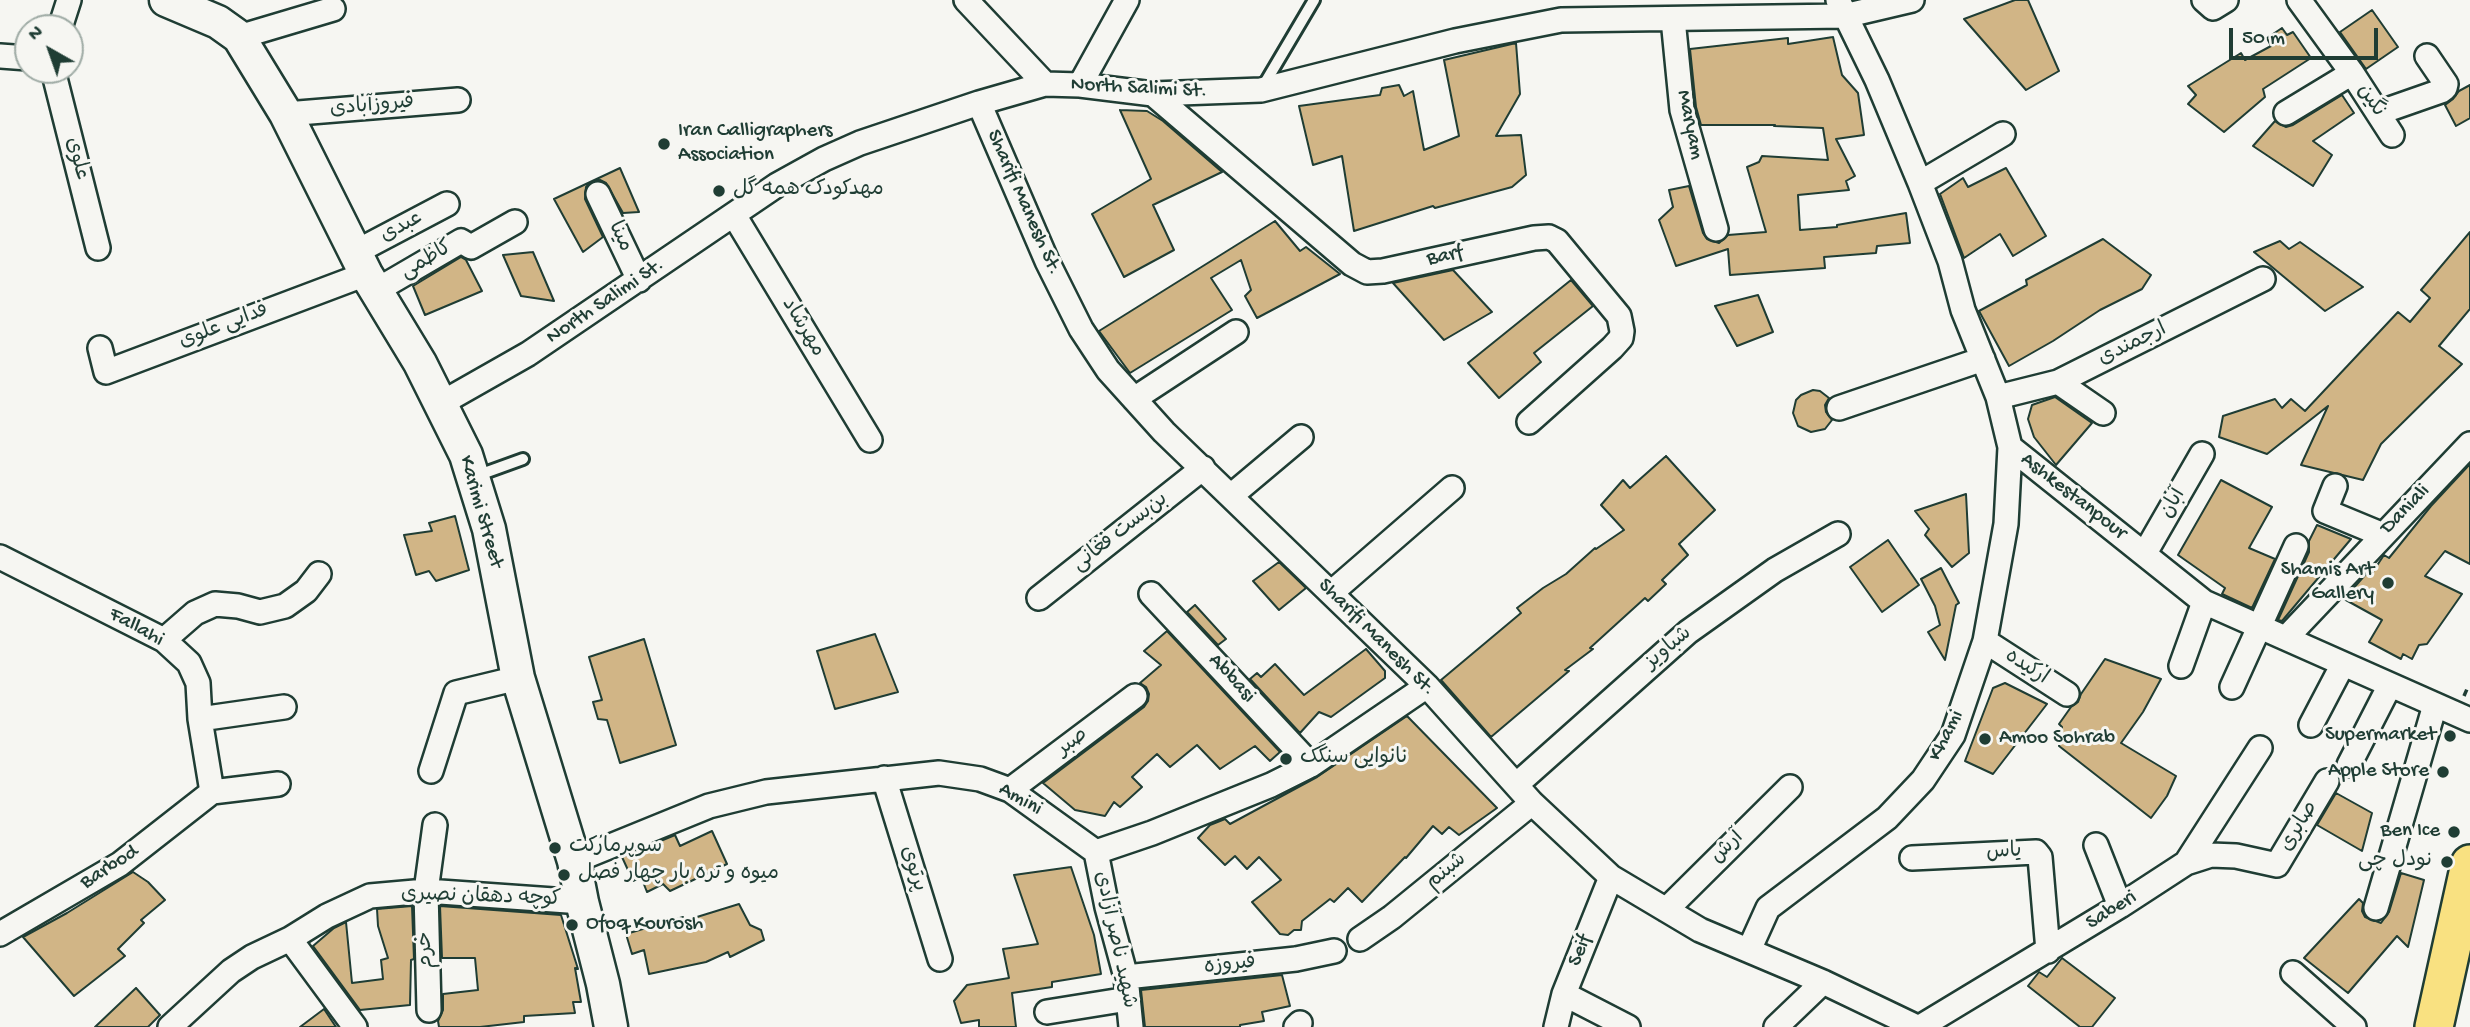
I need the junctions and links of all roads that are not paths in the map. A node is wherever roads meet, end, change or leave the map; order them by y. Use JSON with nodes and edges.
{"nodes":[{"id":1,"x":166,"y":0,"type":"edge"},
{"id":2,"x":966,"y":0,"type":"edge"},
{"id":3,"x":1127,"y":0,"type":"edge"},
{"id":4,"x":1314,"y":0,"type":"edge"},
{"id":5,"x":1912,"y":0,"type":"edge"},
{"id":6,"x":2204,"y":0,"type":"edge"},
{"id":7,"x":2226,"y":0,"type":"edge"},
{"id":8,"x":2299,"y":0,"type":"edge"},
{"id":9,"x":989,"y":8,"type":"edge"},
{"id":10,"x":1841,"y":8,"type":"edge"},
{"id":11,"x":333,"y":9,"type":"dead end"},
{"id":12,"x":1685,"y":13,"type":"edge"},
{"id":13,"x":239,"y":37,"type":"junction"},
{"id":14,"x":2427,"y":56,"type":"dead end"},
{"id":15,"x":2352,"y":74,"type":"junction"},
{"id":16,"x":57,"y":84,"type":"edge"},
{"id":17,"x":1045,"y":84,"type":"junction"},
{"id":18,"x":1080,"y":85,"type":"junction"},
{"id":19,"x":1261,"y":90,"type":"junction"},
{"id":20,"x":1153,"y":94,"type":"junction"},
{"id":21,"x":458,"y":100,"type":"dead end"},
{"id":22,"x":979,"y":103,"type":"junction"},
{"id":23,"x":2286,"y":113,"type":"dead end"},
{"id":24,"x":2378,"y":113,"type":"junction"},
{"id":25,"x":286,"y":114,"type":"junction"},
{"id":26,"x":2003,"y":134,"type":"dead end"},
{"id":27,"x":2392,"y":135,"type":"dead end"},
{"id":28,"x":1920,"y":183,"type":"junction"},
{"id":29,"x":598,"y":194,"type":"dead end"},
{"id":30,"x":447,"y":204,"type":"dead end"},
{"id":31,"x":734,"y":215,"type":"junction"},
{"id":32,"x":515,"y":222,"type":"dead end"},
{"id":33,"x":1716,"y":229,"type":"dead end"},
{"id":34,"x":98,"y":248,"type":"dead end"},
{"id":35,"x":366,"y":272,"type":"junction"},
{"id":36,"x":2263,"y":279,"type":"dead end"},
{"id":37,"x":639,"y":280,"type":"junction"},
{"id":38,"x":1236,"y":332,"type":"dead end"},
{"id":39,"x":100,"y":348,"type":"dead end"},
{"id":40,"x":1983,"y":359,"type":"junction"},
{"id":41,"x":2058,"y":382,"type":"junction"},
{"id":42,"x":1998,"y":397,"type":"junction"},
{"id":43,"x":1134,"y":399,"type":"junction"},
{"id":44,"x":440,"y":404,"type":"junction"},
{"id":45,"x":1839,"y":408,"type":"dead end"},
{"id":46,"x":2102,"y":413,"type":"dead end"},
{"id":47,"x":1529,"y":422,"type":"dead end"},
{"id":48,"x":1301,"y":437,"type":"dead end"},
{"id":49,"x":870,"y":440,"type":"dead end"},
{"id":50,"x":2470,"y":444,"type":"edge"},
{"id":51,"x":2010,"y":447,"type":"junction"},
{"id":52,"x":2202,"y":454,"type":"dead end"},
{"id":53,"x":523,"y":459,"type":"dead end"},
{"id":54,"x":1203,"y":468,"type":"junction"},
{"id":55,"x":473,"y":477,"type":"junction"},
{"id":56,"x":2335,"y":486,"type":"dead end"},
{"id":57,"x":1452,"y":488,"type":"dead end"},
{"id":58,"x":1232,"y":495,"type":"junction"},
{"id":59,"x":1838,"y":534,"type":"dead end"},
{"id":60,"x":2383,"y":535,"type":"junction"},
{"id":61,"x":2296,"y":546,"type":"dead end"},
{"id":62,"x":2146,"y":553,"type":"junction"},
{"id":63,"x":0,"y":557,"type":"edge"},
{"id":64,"x":319,"y":575,"type":"dead end"},
{"id":65,"x":1331,"y":593,"type":"junction"},
{"id":66,"x":1152,"y":594,"type":"dead end"},
{"id":67,"x":1039,"y":598,"type":"dead end"},
{"id":68,"x":2204,"y":602,"type":"junction"},
{"id":69,"x":2260,"y":626,"type":"junction"},
{"id":70,"x":2286,"y":638,"type":"junction"},
{"id":71,"x":164,"y":640,"type":"junction"},
{"id":72,"x":1985,"y":641,"type":"junction"},
{"id":73,"x":2343,"y":664,"type":"junction"},
{"id":74,"x":2181,"y":666,"type":"dead end"},
{"id":75,"x":518,"y":678,"type":"junction"},
{"id":76,"x":2390,"y":685,"type":"junction"},
{"id":77,"x":1427,"y":686,"type":"junction"},
{"id":78,"x":2232,"y":687,"type":"dead end"},
{"id":79,"x":2067,"y":694,"type":"dead end"},
{"id":80,"x":1135,"y":696,"type":"dead end"},
{"id":81,"x":2435,"y":705,"type":"junction"},
{"id":82,"x":284,"y":707,"type":"dead end"},
{"id":83,"x":200,"y":719,"type":"junction"},
{"id":84,"x":2470,"y":720,"type":"edge"},
{"id":85,"x":2311,"y":725,"type":"dead end"},
{"id":86,"x":2260,"y":748,"type":"dead end"},
{"id":87,"x":1311,"y":765,"type":"junction"},
{"id":88,"x":2349,"y":765,"type":"dead end"},
{"id":89,"x":431,"y":771,"type":"dead end"},
{"id":90,"x":884,"y":778,"type":"junction"},
{"id":91,"x":2327,"y":781,"type":"dead end"},
{"id":92,"x":278,"y":784,"type":"dead end"},
{"id":93,"x":1516,"y":785,"type":"junction"},
{"id":94,"x":1790,"y":787,"type":"dead end"},
{"id":95,"x":1010,"y":790,"type":"junction"},
{"id":96,"x":212,"y":792,"type":"junction"},
{"id":97,"x":1532,"y":803,"type":"junction"},
{"id":98,"x":435,"y":825,"type":"dead end"},
{"id":99,"x":2096,"y":845,"type":"dead end"},
{"id":100,"x":1097,"y":852,"type":"junction"},
{"id":101,"x":1912,"y":858,"type":"dead end"},
{"id":102,"x":574,"y":861,"type":"junction"},
{"id":103,"x":2186,"y":863,"type":"junction"},
{"id":104,"x":2468,"y":874,"type":"edge"},
{"id":105,"x":1611,"y":877,"type":"junction"},
{"id":106,"x":426,"y":891,"type":"junction"},
{"id":107,"x":582,"y":902,"type":"junction"},
{"id":108,"x":2120,"y":906,"type":"junction"},
{"id":109,"x":2376,"y":908,"type":"dead end"},
{"id":110,"x":1666,"y":910,"type":"junction"},
{"id":111,"x":0,"y":934,"type":"edge"},
{"id":112,"x":289,"y":939,"type":"junction"},
{"id":113,"x":1360,"y":939,"type":"dead end"},
{"id":114,"x":1749,"y":950,"type":"junction"},
{"id":115,"x":1334,"y":951,"type":"dead end"},
{"id":116,"x":2048,"y":951,"type":"junction"},
{"id":117,"x":940,"y":959,"type":"dead end"},
{"id":118,"x":2293,"y":973,"type":"dead end"},
{"id":119,"x":1823,"y":982,"type":"junction"},
{"id":120,"x":1127,"y":988,"type":"junction"},
{"id":121,"x":1564,"y":994,"type":"junction"},
{"id":122,"x":429,"y":1010,"type":"dead end"},
{"id":123,"x":1047,"y":1012,"type":"dead end"},
{"id":124,"x":170,"y":1027,"type":"edge"},
{"id":125,"x":355,"y":1027,"type":"edge"},
{"id":126,"x":611,"y":1027,"type":"edge"},
{"id":127,"x":1131,"y":1027,"type":"edge"},
{"id":128,"x":1556,"y":1027,"type":"edge"},
{"id":129,"x":1628,"y":1027,"type":"edge"},
{"id":130,"x":1776,"y":1027,"type":"edge"},
{"id":131,"x":1919,"y":1027,"type":"edge"},
{"id":132,"x":2354,"y":1027,"type":"edge"},
{"id":133,"x":2418,"y":1027,"type":"edge"},
{"id":134,"x":2434,"y":1027,"type":"edge"}],
"edges":[{"from":1,"to":13,"type":"main road","name":"Karimi Street"},
{"from":2,"to":9,"type":"street"},
{"from":3,"to":18,"type":"street"},
{"from":4,"to":19,"type":"lane"},
{"from":5,"to":10,"type":"street","name":"North Salimi St."},
{"from":6,"to":7,"type":"street"},
{"from":8,"to":15,"type":"street","name":"نگین"},
{"from":9,"to":17,"type":"street"},
{"from":10,"to":12,"type":"street","name":"North Salimi St."},
{"from":10,"to":28,"type":"street","name":"Ashkestanpour"},
{"from":11,"to":13,"type":"street"},
{"from":12,"to":19,"type":"street","name":"North Salimi St."},
{"from":12,"to":33,"type":"street","name":"Maryam"},
{"from":13,"to":25,"type":"main road","name":"Karimi Street"},
{"from":14,"to":24,"type":"street"},
{"from":15,"to":23,"type":"street"},
{"from":15,"to":24,"type":"street","name":"نگین"},
{"from":16,"to":34,"type":"street","name":"علوی"},
{"from":17,"to":18,"type":"street","name":"North Salimi St."},
{"from":17,"to":22,"type":"street","name":"North Salimi St."},
{"from":18,"to":20,"type":"street","name":"North Salimi St."},
{"from":19,"to":20,"type":"street","name":"North Salimi St."},
{"from":20,"to":47,"type":"street","name":"Barf"},
{"from":21,"to":25,"type":"street","name":"فیروزآبادی"},
{"from":22,"to":31,"type":"street","name":"North Salimi St."},
{"from":22,"to":43,"type":"street","name":"Sharifi Manesh St."},
{"from":24,"to":27,"type":"street","name":"نگین"},
{"from":25,"to":35,"type":"main road","name":"Karimi Street"},
{"from":26,"to":28,"type":"street"},
{"from":28,"to":40,"type":"street","name":"Ashkestanpour"},
{"from":29,"to":37,"type":"street","name":"مینا"},
{"from":30,"to":35,"type":"street","name":"عبدی"},
{"from":31,"to":37,"type":"street","name":"North Salimi St."},
{"from":31,"to":49,"type":"street","name":"مهرشاد"},
{"from":32,"to":35,"type":"street","name":"کاظمی"},
{"from":35,"to":39,"type":"street","name":"فدایی علوی"},
{"from":35,"to":44,"type":"main road","name":"Karimi Street"},
{"from":36,"to":41,"type":"street","name":"ارجمندی"},
{"from":37,"to":44,"type":"street","name":"North Salimi St."},
{"from":38,"to":43,"type":"street"},
{"from":40,"to":42,"type":"street","name":"Ashkestanpour"},
{"from":40,"to":45,"type":"street"},
{"from":41,"to":42,"type":"street","name":"ارجمندی"},
{"from":41,"to":46,"type":"street"},
{"from":42,"to":51,"type":"street","name":"Ashkestanpour"},
{"from":43,"to":54,"type":"street","name":"Sharifi Manesh St."},
{"from":44,"to":55,"type":"main road","name":"Karimi Street"},
{"from":48,"to":58,"type":"street"},
{"from":50,"to":60,"type":"street","name":"Daniali"},
{"from":51,"to":62,"type":"street","name":"Ashkestanpour"},
{"from":51,"to":72,"type":"street","name":"Khami"},
{"from":52,"to":62,"type":"street","name":"آبان"},
{"from":53,"to":55,"type":"lane"},
{"from":54,"to":58,"type":"street","name":"Sharifi Manesh St."},
{"from":54,"to":67,"type":"street","name":"بن‌بست فغانی"},
{"from":55,"to":75,"type":"main road","name":"Karimi Street"},
{"from":56,"to":60,"type":"street"},
{"from":57,"to":65,"type":"street"},
{"from":58,"to":65,"type":"street","name":"Sharifi Manesh St."},
{"from":59,"to":93,"type":"street","name":"شباویز"},
{"from":60,"to":70,"type":"street","name":"Daniali"},
{"from":61,"to":69,"type":"street"},
{"from":62,"to":68,"type":"street","name":"Ashkestanpour"},
{"from":63,"to":71,"type":"street","name":"Fallahi"},
{"from":64,"to":71,"type":"street"},
{"from":65,"to":77,"type":"street","name":"Sharifi Manesh St."},
{"from":66,"to":87,"type":"street","name":"Abbasi"},
{"from":68,"to":69,"type":"street","name":"Ashkestanpour"},
{"from":68,"to":74,"type":"street"},
{"from":69,"to":70,"type":"street","name":"Ashkestanpour"},
{"from":69,"to":78,"type":"street"},
{"from":70,"to":73,"type":"street","name":"Ashkestanpour"},
{"from":71,"to":83,"type":"street","name":"Fallahi"},
{"from":72,"to":79,"type":"street","name":"ارکیده"},
{"from":72,"to":114,"type":"street","name":"Khami"},
{"from":73,"to":76,"type":"street","name":"Ashkestanpour"},
{"from":73,"to":85,"type":"street"},
{"from":75,"to":89,"type":"street"},
{"from":75,"to":102,"type":"main road","name":"Karimi Street"},
{"from":76,"to":81,"type":"street","name":"Ashkestanpour"},
{"from":76,"to":88,"type":"street"},
{"from":77,"to":87,"type":"street"},
{"from":77,"to":93,"type":"street","name":"Sharifi Manesh St."},
{"from":80,"to":95,"type":"street","name":"صبر"},
{"from":81,"to":84,"type":"street","name":"Ashkestanpour"},
{"from":81,"to":109,"type":"street"},
{"from":82,"to":83,"type":"street"},
{"from":83,"to":96,"type":"street","name":"Fallahi"},
{"from":86,"to":103,"type":"street","name":"Saberi"},
{"from":87,"to":100,"type":"street"},
{"from":90,"to":95,"type":"street","name":"Amini"},
{"from":90,"to":102,"type":"street","name":"Amini"},
{"from":90,"to":117,"type":"street","name":"پرتوی"},
{"from":91,"to":103,"type":"street","name":"صابری"},
{"from":92,"to":96,"type":"street"},
{"from":93,"to":97,"type":"street","name":"Sharifi Manesh St."},
{"from":94,"to":110,"type":"street","name":"آرش"},
{"from":95,"to":100,"type":"street","name":"Amini"},
{"from":96,"to":111,"type":"street","name":"Barbod"},
{"from":97,"to":105,"type":"street","name":"Sharifi Manesh St."},
{"from":97,"to":113,"type":"street","name":"شبنم"},
{"from":98,"to":106,"type":"street","name":"خرم"},
{"from":99,"to":108,"type":"street"},
{"from":100,"to":120,"type":"street","name":"شهید ناصر آزادی"},
{"from":101,"to":116,"type":"street","name":"یاس"},
{"from":102,"to":107,"type":"main road","name":"Karimi Street"},
{"from":103,"to":108,"type":"street","name":"Saberi"},
{"from":104,"to":133,"type":"main road"},
{"from":104,"to":134,"type":"main road"},
{"from":105,"to":110,"type":"street","name":"Sharifi Manesh St."},
{"from":105,"to":121,"type":"street","name":"Seif"},
{"from":106,"to":107,"type":"street","name":"کوچه دهقان نصیری"},
{"from":106,"to":112,"type":"street","name":"کوچه دهقان نصیری"},
{"from":106,"to":122,"type":"street","name":"خرم"},
{"from":107,"to":126,"type":"main road","name":"Karimi Street"},
{"from":108,"to":116,"type":"street","name":"Saberi"},
{"from":110,"to":114,"type":"street","name":"Sharifi Manesh St."},
{"from":112,"to":124,"type":"street","name":"کوچه دهقان نصیری"},
{"from":112,"to":125,"type":"street"},
{"from":114,"to":119,"type":"street","name":"Sharifi Manesh St."},
{"from":115,"to":120,"type":"street","name":"فیروزه"},
{"from":116,"to":131,"type":"street","name":"Saberi"},
{"from":118,"to":132,"type":"street"},
{"from":119,"to":130,"type":"street"},
{"from":119,"to":131,"type":"street","name":"Sharifi Manesh St."},
{"from":120,"to":123,"type":"street"},
{"from":120,"to":127,"type":"street","name":"شهید ناصر آزادی"},
{"from":121,"to":128,"type":"street","name":"Seif"},
{"from":121,"to":129,"type":"street"}]}
